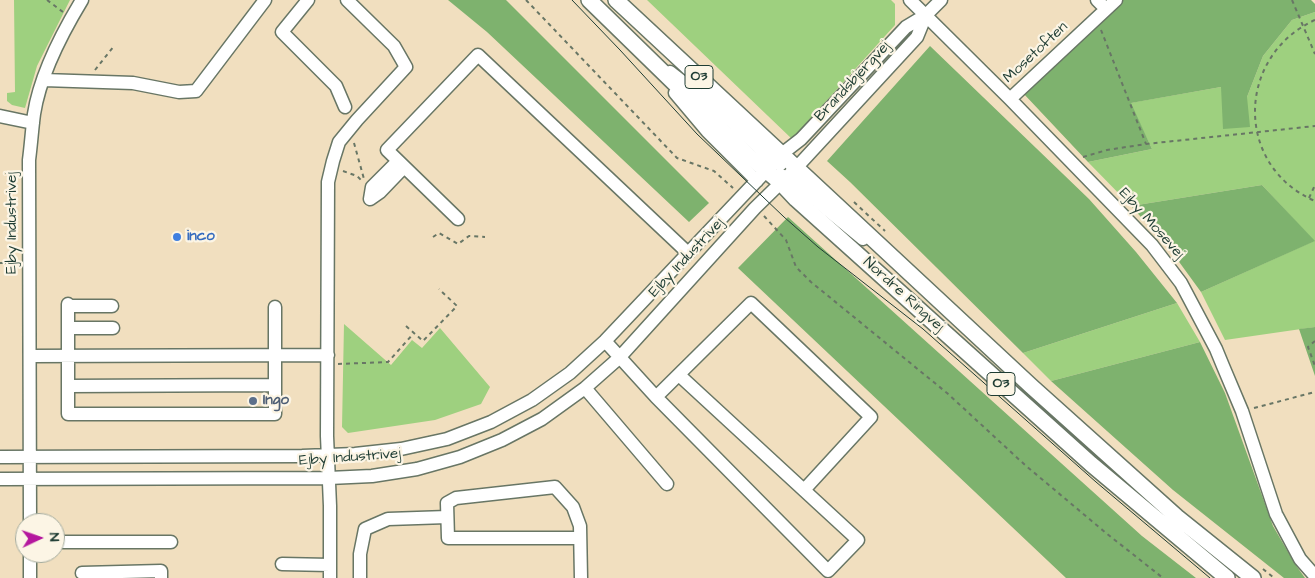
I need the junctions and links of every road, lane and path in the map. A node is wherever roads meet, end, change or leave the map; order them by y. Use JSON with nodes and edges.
{"nodes":[{"id":1,"x":48,"y":0,"type":"edge"},
{"id":2,"x":82,"y":0,"type":"edge"},
{"id":3,"x":265,"y":0,"type":"edge"},
{"id":4,"x":308,"y":0,"type":"edge"},
{"id":5,"x":347,"y":0,"type":"edge"},
{"id":6,"x":526,"y":0,"type":"edge"},
{"id":7,"x":589,"y":0,"type":"edge"},
{"id":8,"x":616,"y":0,"type":"edge"},
{"id":9,"x":910,"y":0,"type":"edge"},
{"id":10,"x":940,"y":0,"type":"edge"},
{"id":11,"x":1097,"y":0,"type":"edge"},
{"id":12,"x":1116,"y":0,"type":"edge"},
{"id":13,"x":1292,"y":0,"type":"edge"},
{"id":14,"x":1106,"y":10,"type":"junction"},
{"id":15,"x":72,"y":16,"type":"junction"},
{"id":16,"x":926,"y":16,"type":"junction"},
{"id":17,"x":1096,"y":19,"type":"junction"},
{"id":18,"x":1315,"y":20,"type":"edge"},
{"id":19,"x":1303,"y":26,"type":"junction"},
{"id":20,"x":114,"y":46,"type":"dead end"},
{"id":21,"x":1315,"y":54,"type":"edge"},
{"id":22,"x":44,"y":80,"type":"junction"},
{"id":23,"x":86,"y":81,"type":"junction"},
{"id":24,"x":1010,"y":99,"type":"junction"},
{"id":25,"x":345,"y":107,"type":"dead end"},
{"id":26,"x":0,"y":116,"type":"edge"},
{"id":27,"x":33,"y":123,"type":"junction"},
{"id":28,"x":1315,"y":126,"type":"edge"},
{"id":29,"x":349,"y":129,"type":"junction"},
{"id":30,"x":1257,"y":132,"type":"junction"},
{"id":31,"x":1146,"y":144,"type":"junction"},
{"id":32,"x":1071,"y":161,"type":"junction"},
{"id":33,"x":332,"y":166,"type":"junction"},
{"id":34,"x":770,"y":167,"type":"junction"},
{"id":35,"x":788,"y":176,"type":"junction"},
{"id":36,"x":1315,"y":185,"type":"edge"},
{"id":37,"x":741,"y":196,"type":"junction"},
{"id":38,"x":1309,"y":198,"type":"junction"},
{"id":39,"x":1315,"y":201,"type":"edge"},
{"id":40,"x":755,"y":208,"type":"junction"},
{"id":41,"x":458,"y":220,"type":"dead end"},
{"id":42,"x":432,"y":237,"type":"dead end"},
{"id":43,"x":485,"y":237,"type":"dead end"},
{"id":44,"x":688,"y":253,"type":"junction"},
{"id":45,"x":0,"y":263,"type":"edge"},
{"id":46,"x":30,"y":263,"type":"junction"},
{"id":47,"x":439,"y":289,"type":"dead end"},
{"id":48,"x":112,"y":306,"type":"dead end"},
{"id":49,"x":275,"y":307,"type":"dead end"},
{"id":50,"x":406,"y":326,"type":"dead end"},
{"id":51,"x":68,"y":328,"type":"junction"},
{"id":52,"x":113,"y":328,"type":"dead end"},
{"id":53,"x":414,"y":333,"type":"junction"},
{"id":54,"x":605,"y":341,"type":"junction"},
{"id":55,"x":1315,"y":341,"type":"edge"},
{"id":56,"x":275,"y":355,"type":"junction"},
{"id":57,"x":30,"y":356,"type":"junction"},
{"id":58,"x":68,"y":356,"type":"junction"},
{"id":59,"x":619,"y":358,"type":"junction"},
{"id":60,"x":328,"y":360,"type":"junction"},
{"id":61,"x":1315,"y":366,"type":"edge"},
{"id":62,"x":679,"y":375,"type":"junction"},
{"id":63,"x":276,"y":385,"type":"junction"},
{"id":64,"x":68,"y":386,"type":"junction"},
{"id":65,"x":585,"y":388,"type":"junction"},
{"id":66,"x":1315,"y":392,"type":"edge"},
{"id":67,"x":656,"y":398,"type":"junction"},
{"id":68,"x":1242,"y":411,"type":"junction"},
{"id":69,"x":328,"y":456,"type":"junction"},
{"id":70,"x":0,"y":457,"type":"edge"},
{"id":71,"x":31,"y":457,"type":"junction"},
{"id":72,"x":30,"y":478,"type":"junction"},
{"id":73,"x":329,"y":478,"type":"junction"},
{"id":74,"x":0,"y":479,"type":"edge"},
{"id":75,"x":667,"y":484,"type":"dead end"},
{"id":76,"x":804,"y":490,"type":"junction"},
{"id":77,"x":30,"y":513,"type":"edge"},
{"id":78,"x":447,"y":517,"type":"junction"},
{"id":79,"x":580,"y":538,"type":"junction"},
{"id":80,"x":65,"y":542,"type":"edge"},
{"id":81,"x":171,"y":542,"type":"dead end"},
{"id":82,"x":30,"y":563,"type":"edge"},
{"id":83,"x":282,"y":564,"type":"dead end"},
{"id":84,"x":330,"y":572,"type":"edge"},
{"id":85,"x":82,"y":573,"type":"dead end"},
{"id":86,"x":1315,"y":576,"type":"edge"},
{"id":87,"x":30,"y":578,"type":"edge"},
{"id":88,"x":161,"y":578,"type":"edge"},
{"id":89,"x":360,"y":578,"type":"edge"},
{"id":90,"x":581,"y":578,"type":"edge"},
{"id":91,"x":1163,"y":578,"type":"edge"},
{"id":92,"x":1227,"y":578,"type":"edge"},
{"id":93,"x":1254,"y":578,"type":"edge"}],
"edges":[{"from":1,"to":15,"type":"path"},
{"from":2,"to":15,"type":"street","name":"Ejby Industrivej"},
{"from":3,"to":23,"type":"street"},
{"from":4,"to":25,"type":"street"},
{"from":5,"to":29,"type":"street","name":"Ejby Industrivej"},
{"from":6,"to":37,"type":"path"},
{"from":7,"to":34,"type":"main road","name":"Nordre Ringvej","number":"O3"},
{"from":8,"to":34,"type":"main road","name":"Nordre Ringvej","number":"O3"},
{"from":9,"to":16,"type":"street","name":"Ejby Mosevej"},
{"from":10,"to":16,"type":"street","name":"Brandsbjergvej"},
{"from":11,"to":14,"type":"street"},
{"from":12,"to":14,"type":"street","name":"Mosetoften"},
{"from":13,"to":19,"type":"path"},
{"from":14,"to":17,"type":"street","name":"Mosetoften"},
{"from":15,"to":22,"type":"street","name":"Ejby Industrivej"},
{"from":16,"to":24,"type":"street","name":"Ejby Mosevej"},
{"from":16,"to":34,"type":"street","name":"Brandsbjergvej"},
{"from":16,"to":35,"type":"street","name":"Brandsbjergvej"},
{"from":17,"to":24,"type":"street","name":"Mosetoften"},
{"from":17,"to":31,"type":"path"},
{"from":18,"to":19,"type":"path"},
{"from":19,"to":21,"type":"path"},
{"from":19,"to":30,"type":"path"},
{"from":20,"to":23,"type":"path"},
{"from":22,"to":23,"type":"street"},
{"from":22,"to":27,"type":"street","name":"Ejby Industrivej"},
{"from":24,"to":32,"type":"street","name":"Ejby Mosevej"},
{"from":26,"to":27,"type":"street"},
{"from":27,"to":46,"type":"street","name":"Ejby Industrivej"},
{"from":28,"to":30,"type":"path"},
{"from":29,"to":33,"type":"street","name":"Ejby Industrivej"},
{"from":29,"to":33,"type":"path"},
{"from":30,"to":31,"type":"path"},
{"from":30,"to":38,"type":"path"},
{"from":31,"to":32,"type":"path"},
{"from":32,"to":68,"type":"street","name":"Ejby Mosevej"},
{"from":33,"to":60,"type":"street","name":"Ejby Industrivej"},
{"from":34,"to":35,"type":"main road","name":"Nordre Ringvej","number":"O3"},
{"from":34,"to":35,"type":"main road","name":"Nordre Ringvej","number":"O3"},
{"from":34,"to":37,"type":"street","name":"Ejby Industrivej"},
{"from":35,"to":40,"type":"street","name":"Ejby Industrivej"},
{"from":35,"to":92,"type":"main road","name":"Nordre Ringvej","number":"O3"},
{"from":35,"to":93,"type":"main road","name":"Nordre Ringvej","number":"O3"},
{"from":36,"to":38,"type":"path"},
{"from":37,"to":44,"type":"street","name":"Ejby Industrivej"},
{"from":38,"to":39,"type":"path"},
{"from":40,"to":59,"type":"street","name":"Ejby Industrivej"},
{"from":40,"to":91,"type":"path"},
{"from":41,"to":44,"type":"street"},
{"from":42,"to":43,"type":"path"},
{"from":44,"to":54,"type":"street","name":"Ejby Industrivej"},
{"from":45,"to":46,"type":"path"},
{"from":46,"to":57,"type":"street","name":"Ejby Industrivej"},
{"from":47,"to":53,"type":"path"},
{"from":48,"to":51,"type":"street"},
{"from":49,"to":56,"type":"street"},
{"from":50,"to":53,"type":"path"},
{"from":51,"to":52,"type":"street"},
{"from":51,"to":58,"type":"street"},
{"from":53,"to":60,"type":"path"},
{"from":54,"to":59,"type":"street"},
{"from":54,"to":69,"type":"street","name":"Ejby Industrivej"},
{"from":55,"to":61,"type":"path"},
{"from":56,"to":58,"type":"street"},
{"from":56,"to":60,"type":"street"},
{"from":56,"to":63,"type":"street"},
{"from":57,"to":58,"type":"street"},
{"from":57,"to":71,"type":"street","name":"Ejby Industrivej"},
{"from":58,"to":64,"type":"street"},
{"from":59,"to":65,"type":"street","name":"Ejby Industrivej"},
{"from":59,"to":67,"type":"street"},
{"from":60,"to":69,"type":"street","name":"Ejby Industrivej"},
{"from":62,"to":67,"type":"street"},
{"from":62,"to":76,"type":"street"},
{"from":62,"to":76,"type":"street"},
{"from":63,"to":64,"type":"street"},
{"from":63,"to":64,"type":"street"},
{"from":65,"to":73,"type":"street","name":"Ejby Industrivej"},
{"from":65,"to":75,"type":"street"},
{"from":66,"to":68,"type":"path"},
{"from":67,"to":76,"type":"street"},
{"from":68,"to":86,"type":"street","name":"Ejby Mosevej"},
{"from":69,"to":71,"type":"street","name":"Ejby Industrivej"},
{"from":69,"to":73,"type":"street"},
{"from":70,"to":71,"type":"street","name":"Ejby Industrivej"},
{"from":71,"to":72,"type":"street","name":"Ejby Industrivej"},
{"from":72,"to":73,"type":"street","name":"Ejby Industrivej"},
{"from":72,"to":74,"type":"street","name":"Ejby Industrivej"},
{"from":72,"to":77,"type":"street","name":"Ejby Industrivej"},
{"from":73,"to":84,"type":"street"},
{"from":78,"to":79,"type":"street"},
{"from":78,"to":79,"type":"street"},
{"from":78,"to":89,"type":"street"},
{"from":79,"to":90,"type":"street"},
{"from":80,"to":81,"type":"street"},
{"from":82,"to":87,"type":"street"},
{"from":83,"to":84,"type":"street"},
{"from":85,"to":88,"type":"street"}]}
